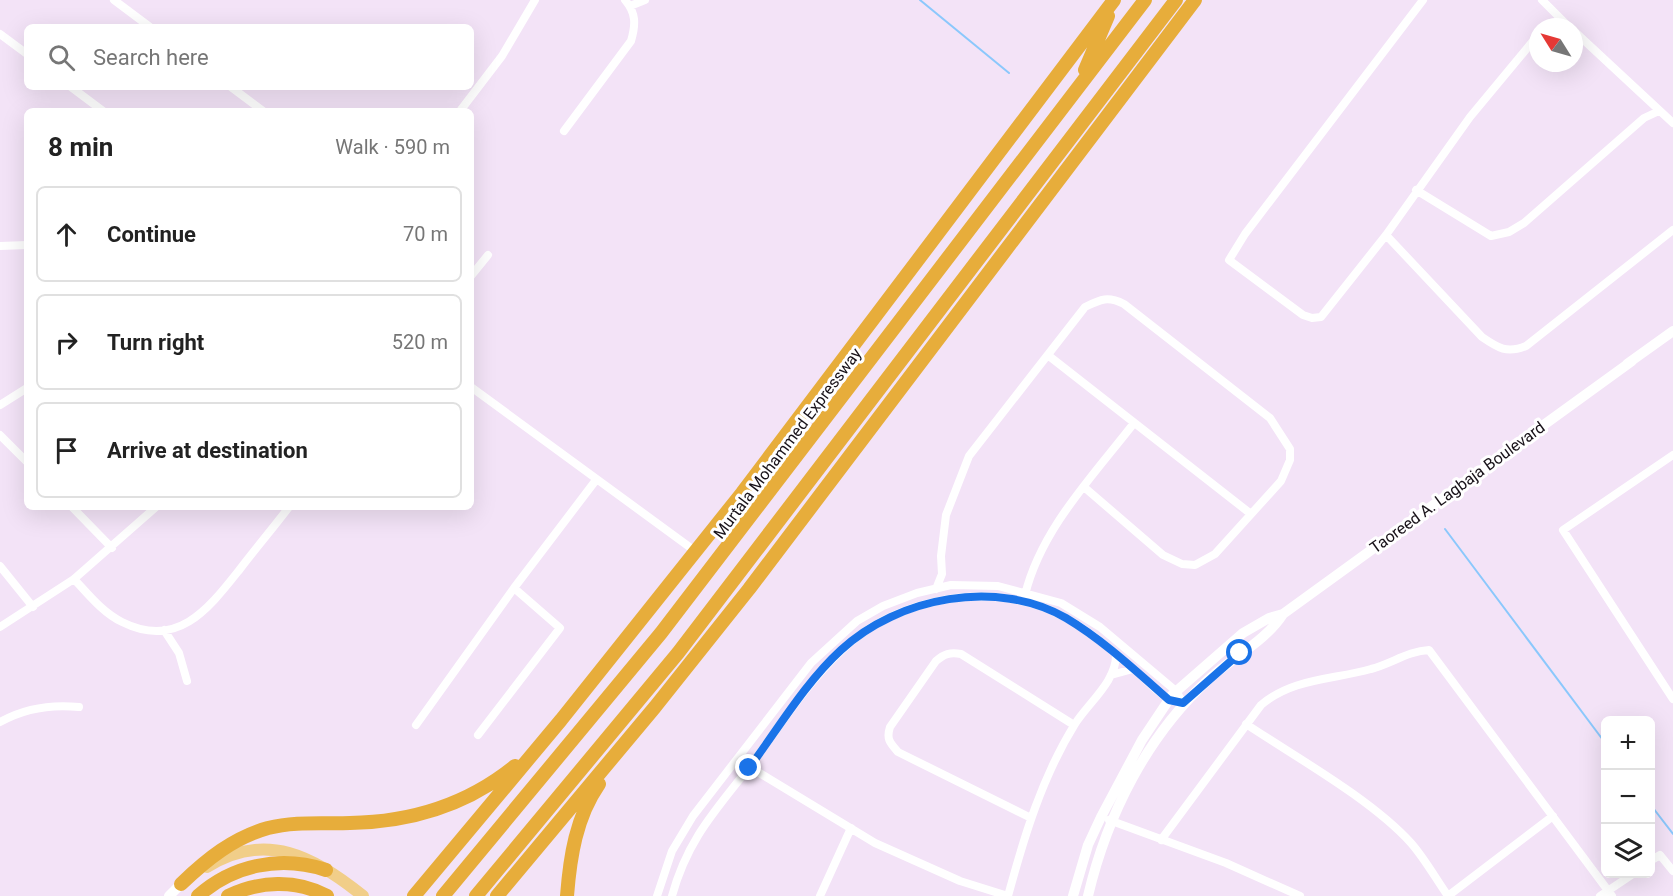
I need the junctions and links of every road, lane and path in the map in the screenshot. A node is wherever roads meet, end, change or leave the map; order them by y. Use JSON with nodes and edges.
{"nodes":[{"id":1,"x":114,"y":0,"type":"edge"},
{"id":2,"x":535,"y":0,"type":"edge"},
{"id":3,"x":645,"y":0,"type":"edge"},
{"id":4,"x":1114,"y":0,"type":"edge"},
{"id":5,"x":1145,"y":0,"type":"edge"},
{"id":6,"x":1176,"y":0,"type":"edge"},
{"id":7,"x":1195,"y":0,"type":"edge"},
{"id":8,"x":1423,"y":0,"type":"edge"},
{"id":9,"x":1542,"y":0,"type":"edge"},
{"id":10,"x":627,"y":3,"type":"edge"},
{"id":11,"x":1560,"y":18,"type":"edge"},
{"id":12,"x":146,"y":24,"type":"edge"},
{"id":13,"x":1152,"y":32,"type":"junction"},
{"id":14,"x":0,"y":34,"type":"edge"},
{"id":15,"x":1583,"y":40,"type":"edge"},
{"id":16,"x":1529,"y":46,"type":"edge"},
{"id":17,"x":24,"y":52,"type":"edge"},
{"id":18,"x":75,"y":90,"type":"edge"},
{"id":19,"x":235,"y":90,"type":"edge"},
{"id":20,"x":1077,"y":90,"type":"junction"},
{"id":21,"x":99,"y":108,"type":"edge"},
{"id":22,"x":259,"y":108,"type":"edge"},
{"id":23,"x":462,"y":108,"type":"edge"},
{"id":24,"x":1112,"y":111,"type":"junction"},
{"id":25,"x":1659,"y":111,"type":"junction"},
{"id":26,"x":1673,"y":123,"type":"edge"},
{"id":27,"x":564,"y":130,"type":"dead end"},
{"id":28,"x":1416,"y":190,"type":"junction"},
{"id":29,"x":1673,"y":230,"type":"edge"},
{"id":30,"x":1386,"y":235,"type":"junction"},
{"id":31,"x":24,"y":245,"type":"edge"},
{"id":32,"x":0,"y":246,"type":"edge"},
{"id":33,"x":488,"y":255,"type":"dead end"},
{"id":34,"x":474,"y":272,"type":"edge"},
{"id":35,"x":1673,"y":331,"type":"edge"},
{"id":36,"x":1049,"y":356,"type":"junction"},
{"id":37,"x":1632,"y":361,"type":"junction"},
{"id":38,"x":474,"y":389,"type":"edge"},
{"id":39,"x":24,"y":390,"type":"edge"},
{"id":40,"x":0,"y":405,"type":"edge"},
{"id":41,"x":1568,"y":406,"type":"dead end"},
{"id":42,"x":1134,"y":423,"type":"junction"},
{"id":43,"x":0,"y":435,"type":"edge"},
{"id":44,"x":1673,"y":455,"type":"edge"},
{"id":45,"x":24,"y":459,"type":"edge"},
{"id":46,"x":596,"y":480,"type":"junction"},
{"id":47,"x":1083,"y":488,"type":"junction"},
{"id":48,"x":75,"y":510,"type":"edge"},
{"id":49,"x":153,"y":510,"type":"edge"},
{"id":50,"x":287,"y":510,"type":"edge"},
{"id":51,"x":1251,"y":514,"type":"junction"},
{"id":52,"x":112,"y":548,"type":"junction"},
{"id":53,"x":695,"y":551,"type":"junction"},
{"id":54,"x":0,"y":566,"type":"edge"},
{"id":55,"x":942,"y":574,"type":"junction"},
{"id":56,"x":74,"y":579,"type":"junction"},
{"id":57,"x":950,"y":586,"type":"junction"},
{"id":58,"x":514,"y":588,"type":"junction"},
{"id":59,"x":936,"y":589,"type":"junction"},
{"id":60,"x":1025,"y":592,"type":"junction"},
{"id":61,"x":1023,"y":602,"type":"junction"},
{"id":62,"x":33,"y":607,"type":"junction"},
{"id":63,"x":1283,"y":614,"type":"junction"},
{"id":64,"x":0,"y":627,"type":"edge"},
{"id":65,"x":164,"y":630,"type":"junction"},
{"id":66,"x":1116,"y":654,"type":"junction"},
{"id":67,"x":1133,"y":669,"type":"junction"},
{"id":68,"x":1112,"y":675,"type":"junction"},
{"id":69,"x":187,"y":681,"type":"dead end"},
{"id":70,"x":1173,"y":695,"type":"junction"},
{"id":71,"x":1673,"y":699,"type":"edge"},
{"id":72,"x":1183,"y":703,"type":"junction"},
{"id":73,"x":79,"y":707,"type":"dead end"},
{"id":74,"x":655,"y":707,"type":"junction"},
{"id":75,"x":561,"y":720,"type":"junction"},
{"id":76,"x":0,"y":722,"type":"edge"},
{"id":77,"x":416,"y":724,"type":"dead end"},
{"id":78,"x":1246,"y":724,"type":"junction"},
{"id":79,"x":1074,"y":725,"type":"junction"},
{"id":80,"x":478,"y":735,"type":"dead end"},
{"id":81,"x":738,"y":760,"type":"junction"},
{"id":82,"x":749,"y":768,"type":"junction"},
{"id":83,"x":1553,"y":816,"type":"junction"},
{"id":84,"x":1101,"y":817,"type":"junction"},
{"id":85,"x":1031,"y":819,"type":"junction"},
{"id":86,"x":1113,"y":821,"type":"junction"},
{"id":87,"x":851,"y":828,"type":"junction"},
{"id":88,"x":1161,"y":840,"type":"junction"},
{"id":89,"x":1655,"y":858,"type":"edge"},
{"id":90,"x":326,"y":870,"type":"junction"},
{"id":91,"x":1673,"y":871,"type":"edge"},
{"id":92,"x":1627,"y":878,"type":"edge"},
{"id":93,"x":181,"y":884,"type":"junction"},
{"id":94,"x":1610,"y":893,"type":"edge"},
{"id":95,"x":169,"y":896,"type":"edge"},
{"id":96,"x":198,"y":896,"type":"edge"},
{"id":97,"x":228,"y":896,"type":"edge"},
{"id":98,"x":327,"y":896,"type":"edge"},
{"id":99,"x":363,"y":896,"type":"edge"},
{"id":100,"x":414,"y":896,"type":"edge"},
{"id":101,"x":443,"y":896,"type":"edge"},
{"id":102,"x":476,"y":896,"type":"edge"},
{"id":103,"x":497,"y":896,"type":"edge"},
{"id":104,"x":567,"y":896,"type":"edge"},
{"id":105,"x":657,"y":896,"type":"edge"},
{"id":106,"x":672,"y":896,"type":"edge"},
{"id":107,"x":820,"y":896,"type":"edge"},
{"id":108,"x":1073,"y":896,"type":"edge"},
{"id":109,"x":1088,"y":896,"type":"edge"},
{"id":110,"x":1300,"y":896,"type":"edge"},
{"id":111,"x":1600,"y":896,"type":"edge"}],
"edges":[{"from":1,"to":12,"type":"street"},
{"from":2,"to":23,"type":"street"},
{"from":3,"to":10,"type":"street"},
{"from":4,"to":20,"type":"highway"},
{"from":4,"to":53,"type":"highway","name":"Murtala Mohammed Expressway"},
{"from":5,"to":20,"type":"highway","name":"Murtala Mohammed Expressway"},
{"from":6,"to":13,"type":"highway"},
{"from":7,"to":24,"type":"highway"},
{"from":8,"to":30,"type":"street"},
{"from":9,"to":11,"type":"street"},
{"from":10,"to":27,"type":"street"},
{"from":13,"to":24,"type":"highway"},
{"from":13,"to":102,"type":"highway"},
{"from":14,"to":17,"type":"street"},
{"from":15,"to":25,"type":"street"},
{"from":16,"to":28,"type":"street"},
{"from":18,"to":21,"type":"street"},
{"from":19,"to":22,"type":"street"},
{"from":20,"to":101,"type":"highway","name":"Murtala Mohammed Expressway"},
{"from":24,"to":74,"type":"highway"},
{"from":25,"to":26,"type":"street"},
{"from":25,"to":28,"type":"street"},
{"from":28,"to":30,"type":"street"},
{"from":29,"to":30,"type":"street"},
{"from":31,"to":32,"type":"street"},
{"from":33,"to":34,"type":"street"},
{"from":35,"to":37,"type":"street","name":"Taoreed A. Lagbaja Boulevard"},
{"from":36,"to":42,"type":"street"},
{"from":36,"to":51,"type":"street"},
{"from":36,"to":55,"type":"street"},
{"from":37,"to":41,"type":"street","name":"Taoreed A. Lagbaja Boulevard"},
{"from":37,"to":63,"type":"street","name":"Taoreed A. Lagbaja Boulevard"},
{"from":38,"to":46,"type":"street"},
{"from":39,"to":40,"type":"street"},
{"from":42,"to":47,"type":"street"},
{"from":42,"to":51,"type":"street"},
{"from":43,"to":45,"type":"street"},
{"from":44,"to":71,"type":"street"},
{"from":46,"to":53,"type":"street"},
{"from":46,"to":58,"type":"street"},
{"from":47,"to":51,"type":"street"},
{"from":47,"to":60,"type":"street"},
{"from":48,"to":52,"type":"street"},
{"from":49,"to":52,"type":"street"},
{"from":50,"to":65,"type":"street"},
{"from":52,"to":56,"type":"street"},
{"from":53,"to":75,"type":"highway","name":"Murtala Mohammed Expressway"},
{"from":54,"to":62,"type":"street"},
{"from":55,"to":57,"type":"street"},
{"from":55,"to":59,"type":"street"},
{"from":56,"to":62,"type":"street"},
{"from":56,"to":65,"type":"street"},
{"from":57,"to":59,"type":"street"},
{"from":57,"to":60,"type":"street"},
{"from":58,"to":77,"type":"street"},
{"from":58,"to":80,"type":"street"},
{"from":59,"to":81,"type":"street"},
{"from":60,"to":61,"type":"street"},
{"from":60,"to":70,"type":"street"},
{"from":61,"to":66,"type":"street"},
{"from":61,"to":82,"type":"street"},
{"from":62,"to":64,"type":"street"},
{"from":63,"to":70,"type":"street","name":"Taoreed A. Lagbaja Boulevard"},
{"from":63,"to":72,"type":"street","name":"Taoreed A. Lagbaja Boulevard"},
{"from":65,"to":69,"type":"street"},
{"from":66,"to":67,"type":"street"},
{"from":66,"to":68,"type":"street"},
{"from":67,"to":68,"type":"street"},
{"from":67,"to":70,"type":"street"},
{"from":68,"to":79,"type":"street"},
{"from":70,"to":72,"type":"street"},
{"from":70,"to":84,"type":"street","name":"Taoreed A. Lagbaja Boulevard"},
{"from":72,"to":86,"type":"street","name":"Taoreed A. Lagbaja Boulevard"},
{"from":73,"to":76,"type":"street"},
{"from":74,"to":103,"type":"highway"},
{"from":74,"to":104,"type":"highway"},
{"from":75,"to":93,"type":"highway"},
{"from":75,"to":100,"type":"highway","name":"Murtala Mohammed Expressway"},
{"from":78,"to":83,"type":"street"},
{"from":78,"to":83,"type":"street"},
{"from":78,"to":88,"type":"street"},
{"from":79,"to":85,"type":"street"},
{"from":79,"to":85,"type":"street"},
{"from":81,"to":82,"type":"street"},
{"from":81,"to":105,"type":"street"},
{"from":82,"to":87,"type":"street"},
{"from":82,"to":106,"type":"street"},
{"from":83,"to":94,"type":"street"},
{"from":84,"to":86,"type":"street"},
{"from":84,"to":108,"type":"street","name":"Taoreed A. Lagbaja Boulevard"},
{"from":85,"to":87,"type":"street"},
{"from":86,"to":88,"type":"street"},
{"from":86,"to":109,"type":"street","name":"Taoreed A. Lagbaja Boulevard"},
{"from":87,"to":107,"type":"street"},
{"from":88,"to":110,"type":"street"},
{"from":89,"to":91,"type":"street"},
{"from":90,"to":93,"type":"main road"},
{"from":90,"to":96,"type":"highway"},
{"from":90,"to":99,"type":"main road"},
{"from":92,"to":94,"type":"street"},
{"from":93,"to":95,"type":"street"},
{"from":94,"to":111,"type":"street"},
{"from":97,"to":98,"type":"highway"}]}
